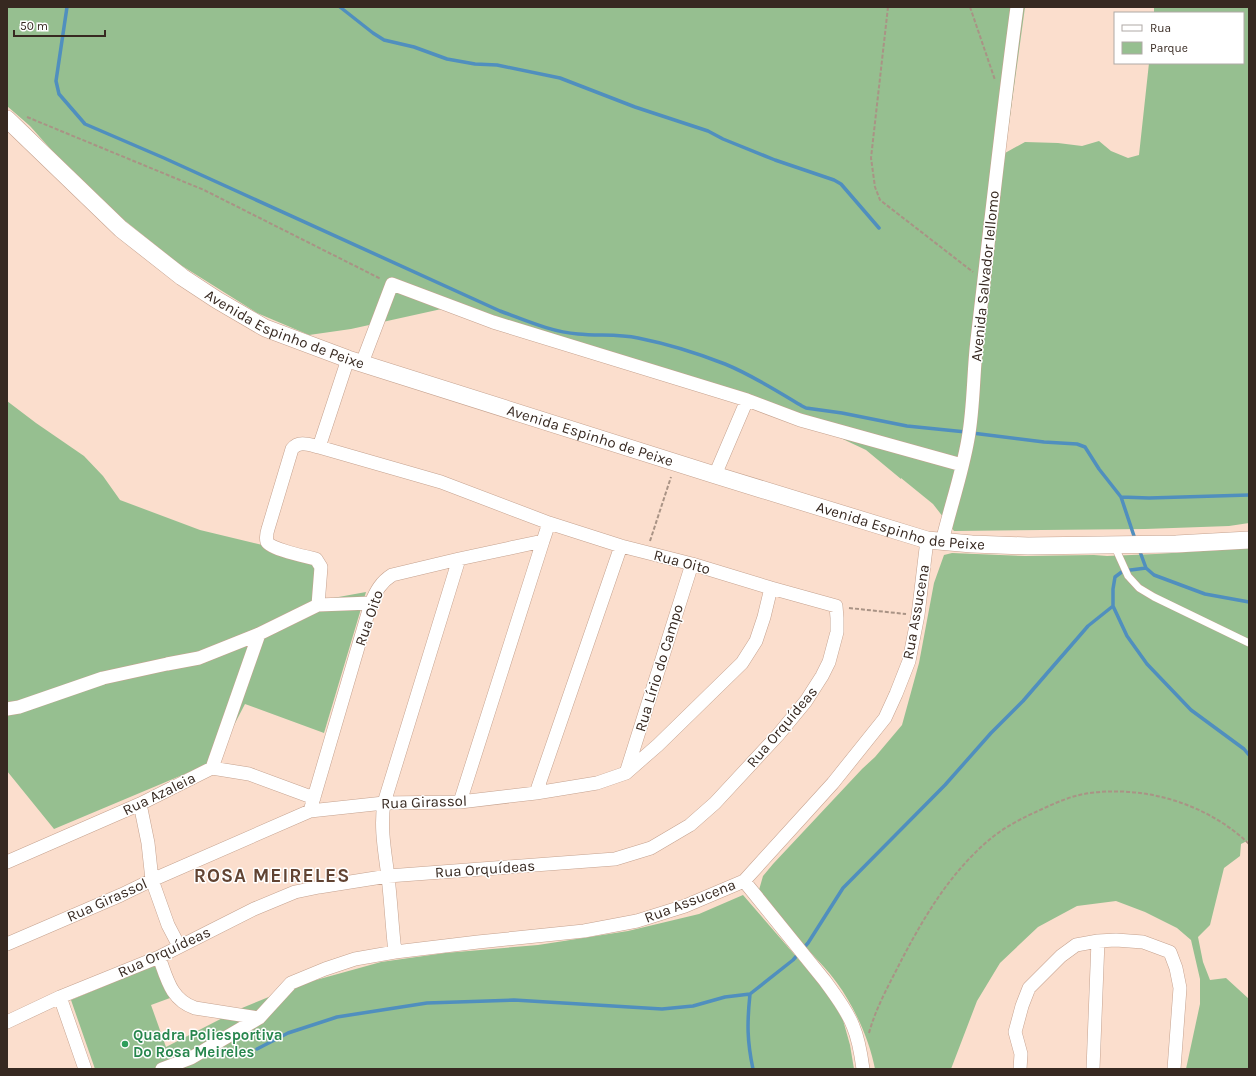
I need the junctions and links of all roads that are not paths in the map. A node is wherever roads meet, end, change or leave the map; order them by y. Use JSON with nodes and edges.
{"nodes":[{"id":1,"x":1017,"y":7,"type":"edge"},
{"id":2,"x":14,"y":117,"type":"edge"},
{"id":3,"x":355,"y":361,"type":"junction"},
{"id":4,"x":747,"y":400,"type":"junction"},
{"id":5,"x":319,"y":447,"type":"junction"},
{"id":6,"x":962,"y":465,"type":"junction"},
{"id":7,"x":715,"y":475,"type":"junction"},
{"id":8,"x":549,"y":523,"type":"junction"},
{"id":9,"x":1249,"y":540,"type":"edge"},
{"id":10,"x":543,"y":541,"type":"junction"},
{"id":11,"x":935,"y":541,"type":"junction"},
{"id":12,"x":1114,"y":544,"type":"junction"},
{"id":13,"x":621,"y":546,"type":"junction"},
{"id":14,"x":459,"y":559,"type":"junction"},
{"id":15,"x":692,"y":564,"type":"junction"},
{"id":16,"x":771,"y":588,"type":"junction"},
{"id":17,"x":371,"y":603,"type":"junction"},
{"id":18,"x":318,"y":605,"type":"junction"},
{"id":19,"x":836,"y":606,"type":"joint"},
{"id":20,"x":259,"y":634,"type":"junction"},
{"id":21,"x":1249,"y":643,"type":"edge"},
{"id":22,"x":7,"y":709,"type":"edge"},
{"id":23,"x":212,"y":768,"type":"junction"},
{"id":24,"x":626,"y":773,"type":"junction"},
{"id":25,"x":536,"y":793,"type":"junction"},
{"id":26,"x":314,"y":798,"type":"junction"},
{"id":27,"x":460,"y":802,"type":"junction"},
{"id":28,"x":384,"y":803,"type":"junction"},
{"id":29,"x":140,"y":804,"type":"junction"},
{"id":30,"x":310,"y":811,"type":"junction"},
{"id":31,"x":7,"y":862,"type":"edge"},
{"id":32,"x":388,"y":876,"type":"junction"},
{"id":33,"x":152,"y":880,"type":"junction"},
{"id":34,"x":744,"y":881,"type":"junction"},
{"id":35,"x":1098,"y":941,"type":"junction"},
{"id":36,"x":7,"y":944,"type":"edge"},
{"id":37,"x":179,"y":946,"type":"junction"},
{"id":38,"x":395,"y":952,"type":"junction"},
{"id":39,"x":160,"y":957,"type":"junction"},
{"id":40,"x":60,"y":997,"type":"junction"},
{"id":41,"x":259,"y":1018,"type":"junction"},
{"id":42,"x":7,"y":1022,"type":"edge"},
{"id":43,"x":85,"y":1069,"type":"edge"},
{"id":44,"x":162,"y":1069,"type":"edge"},
{"id":45,"x":863,"y":1069,"type":"edge"},
{"id":46,"x":1020,"y":1069,"type":"edge"},
{"id":47,"x":1093,"y":1069,"type":"edge"},
{"id":48,"x":1174,"y":1069,"type":"edge"}],
"edges":[{"from":1,"to":6,"type":"street","name":"Avenida Salvador Iellomo"},
{"from":2,"to":3,"type":"street","name":"Avenida Espinho de Peixe"},
{"from":3,"to":4,"type":"street"},
{"from":3,"to":5,"type":"street"},
{"from":3,"to":7,"type":"street","name":"Avenida Espinho de Peixe"},
{"from":4,"to":6,"type":"street"},
{"from":4,"to":7,"type":"street"},
{"from":5,"to":8,"type":"street","name":"Rua Oito"},
{"from":5,"to":18,"type":"street","name":"Rua Oito"},
{"from":6,"to":11,"type":"street","name":"Avenida Salvador Iellomo"},
{"from":7,"to":11,"type":"street","name":"Avenida Espinho de Peixe"},
{"from":8,"to":10,"type":"street"},
{"from":8,"to":13,"type":"street","name":"Rua Oito"},
{"from":9,"to":12,"type":"street","name":"Avenida Espinho de Peixe"},
{"from":10,"to":14,"type":"street","name":"Rua Oito"},
{"from":10,"to":27,"type":"street"},
{"from":11,"to":12,"type":"street","name":"Avenida Espinho de Peixe"},
{"from":11,"to":34,"type":"street","name":"Rua Assucena"},
{"from":12,"to":21,"type":"lane"},
{"from":13,"to":15,"type":"street","name":"Rua Oito"},
{"from":13,"to":25,"type":"street"},
{"from":14,"to":17,"type":"street","name":"Rua Oito"},
{"from":14,"to":28,"type":"street"},
{"from":15,"to":16,"type":"street","name":"Rua Oito"},
{"from":15,"to":24,"type":"street","name":"Rua Lírio do Campo"},
{"from":16,"to":19,"type":"street","name":"Rua Oito"},
{"from":16,"to":24,"type":"street","name":"Rua Girassol"},
{"from":17,"to":18,"type":"street"},
{"from":17,"to":26,"type":"street","name":"Rua Oito"},
{"from":18,"to":20,"type":"street"},
{"from":19,"to":32,"type":"street","name":"Rua Orquídeas"},
{"from":20,"to":22,"type":"street"},
{"from":20,"to":23,"type":"street"},
{"from":23,"to":26,"type":"street","name":"Rua Azaleia"},
{"from":23,"to":29,"type":"street","name":"Rua Azaleia"},
{"from":24,"to":25,"type":"street","name":"Rua Girassol"},
{"from":25,"to":27,"type":"street","name":"Rua Girassol"},
{"from":26,"to":30,"type":"street","name":"Rua Oito"},
{"from":27,"to":28,"type":"street","name":"Rua Girassol"},
{"from":28,"to":30,"type":"street","name":"Rua Girassol"},
{"from":28,"to":32,"type":"street"},
{"from":29,"to":31,"type":"street","name":"Rua Azaleia"},
{"from":29,"to":33,"type":"street"},
{"from":30,"to":33,"type":"street","name":"Rua Girassol"},
{"from":32,"to":37,"type":"street","name":"Rua Orquídeas"},
{"from":32,"to":38,"type":"street"},
{"from":33,"to":36,"type":"street","name":"Rua Girassol"},
{"from":33,"to":37,"type":"street"},
{"from":34,"to":38,"type":"street","name":"Rua Assucena"},
{"from":34,"to":45,"type":"street"},
{"from":35,"to":46,"type":"street"},
{"from":35,"to":47,"type":"street"},
{"from":35,"to":48,"type":"street"},
{"from":37,"to":39,"type":"street","name":"Rua Orquídeas"},
{"from":38,"to":41,"type":"street","name":"Rua Assucena"},
{"from":39,"to":40,"type":"street","name":"Rua Orquídeas"},
{"from":39,"to":41,"type":"street"},
{"from":40,"to":42,"type":"street","name":"Rua Orquídeas"},
{"from":40,"to":43,"type":"street"},
{"from":41,"to":44,"type":"street","name":"Rua Assucena"}]}
